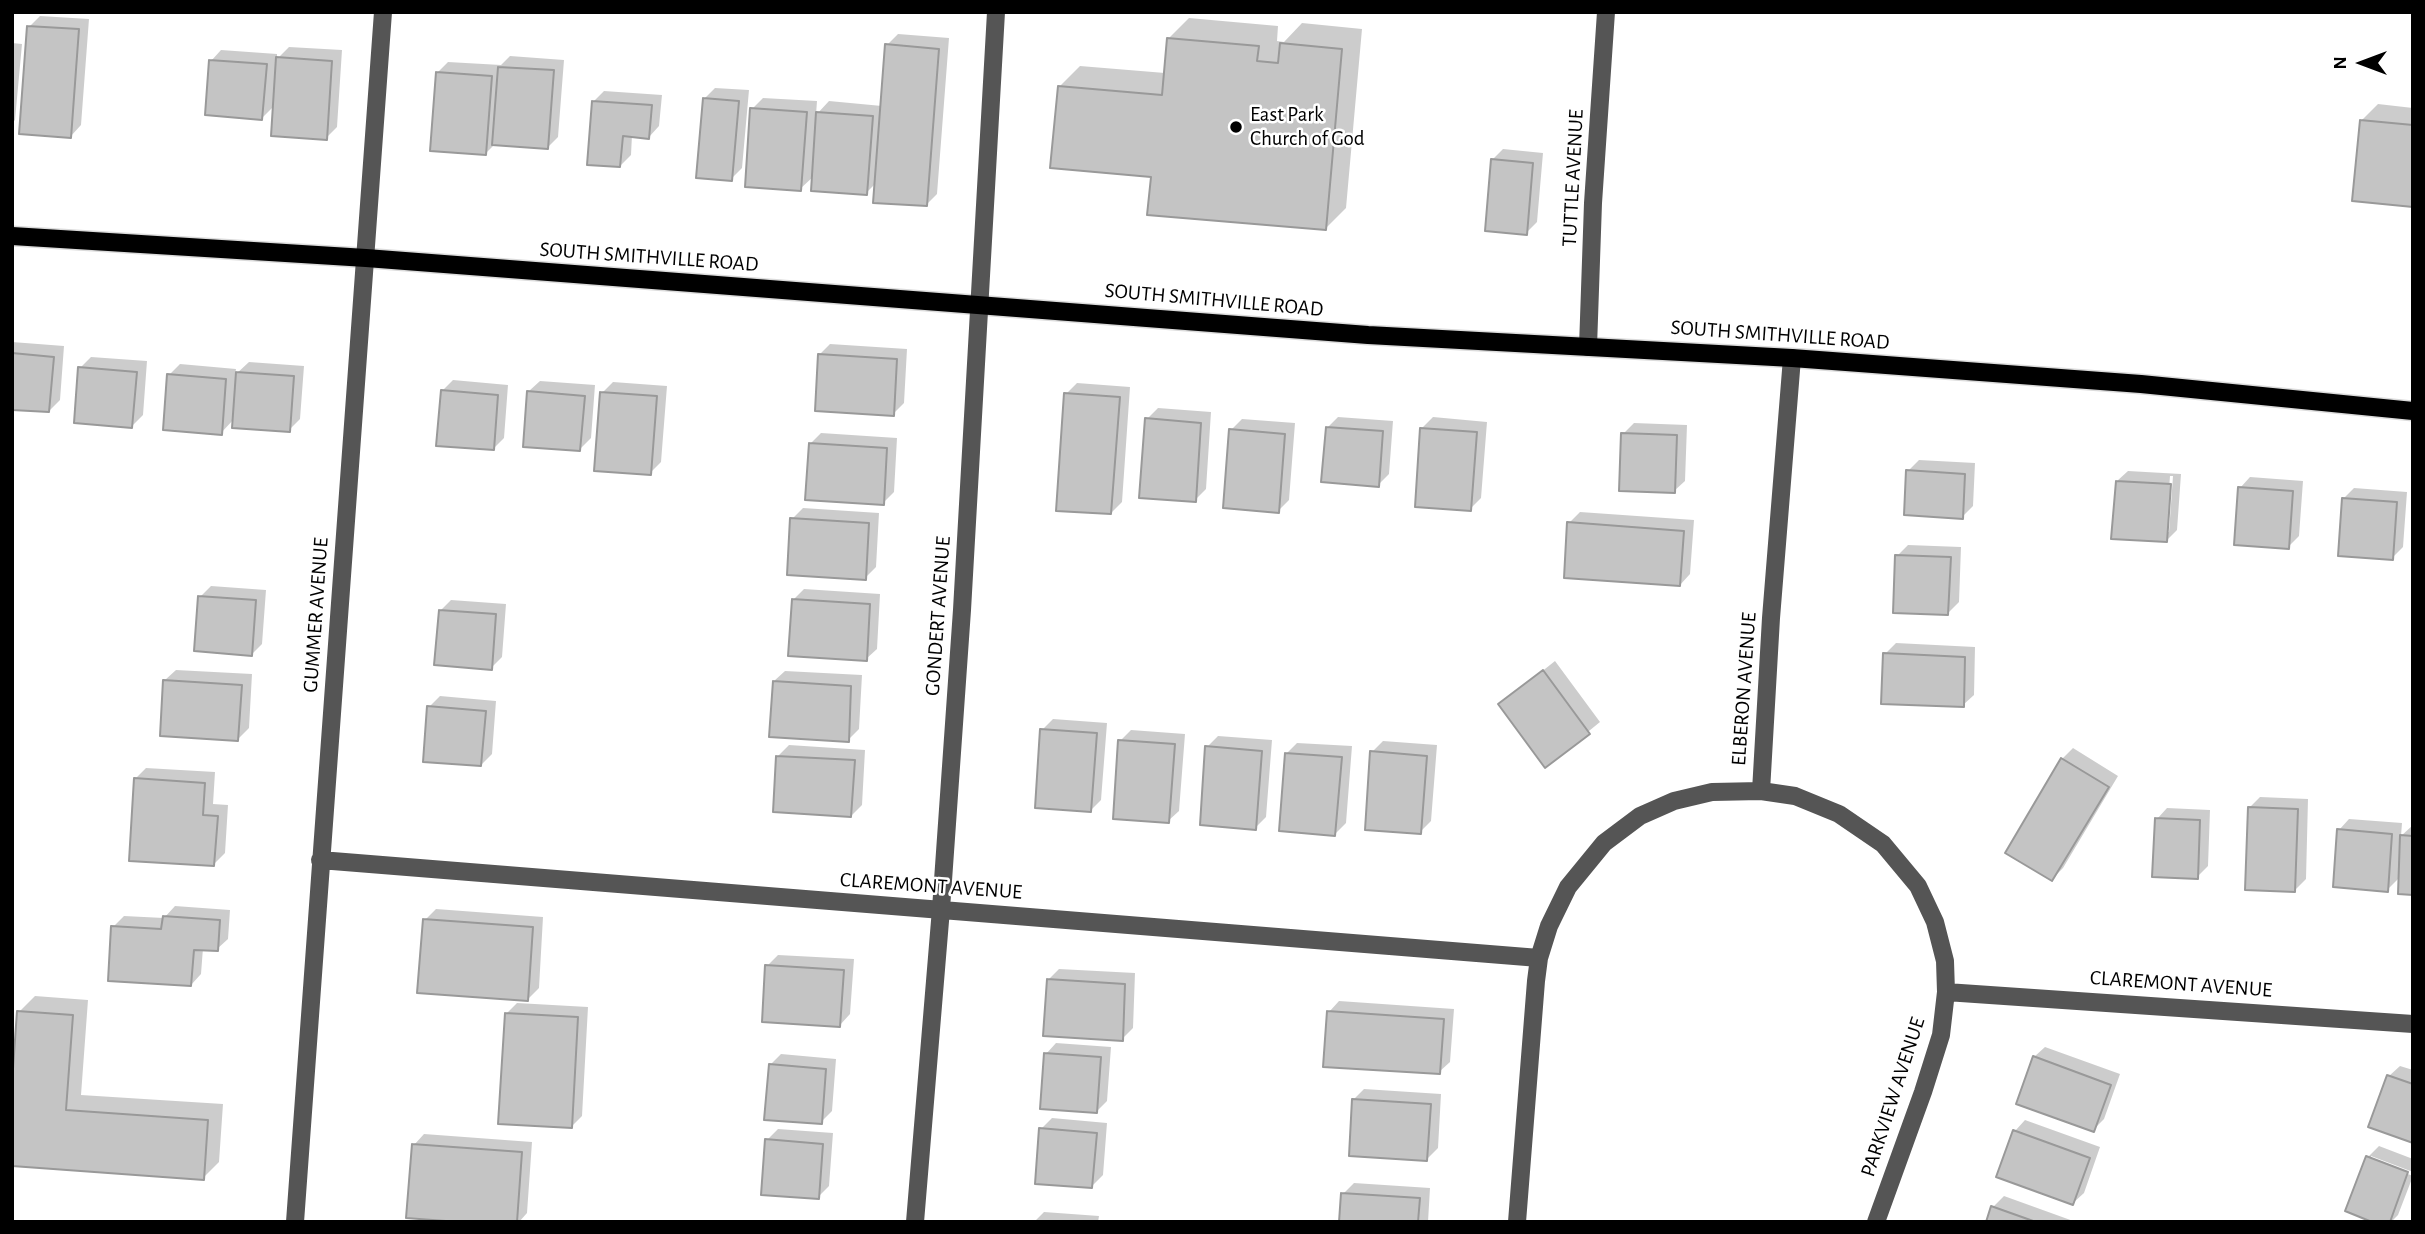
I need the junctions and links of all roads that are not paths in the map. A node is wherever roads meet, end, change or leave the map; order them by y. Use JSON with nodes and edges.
{"nodes":[{"id":1,"x":383,"y":12,"type":"edge"},
{"id":2,"x":996,"y":12,"type":"edge"},
{"id":3,"x":1606,"y":12,"type":"edge"},
{"id":4,"x":12,"y":236,"type":"edge"},
{"id":5,"x":366,"y":258,"type":"junction"},
{"id":6,"x":979,"y":304,"type":"junction"},
{"id":7,"x":1588,"y":347,"type":"junction"},
{"id":8,"x":1792,"y":358,"type":"junction"},
{"id":9,"x":2413,"y":411,"type":"edge"},
{"id":10,"x":1761,"y":791,"type":"junction"},
{"id":11,"x":320,"y":860,"type":"junction"},
{"id":12,"x":941,"y":909,"type":"junction"},
{"id":13,"x":1539,"y":958,"type":"junction"},
{"id":14,"x":1946,"y":992,"type":"junction"},
{"id":15,"x":2413,"y":1024,"type":"edge"},
{"id":16,"x":295,"y":1222,"type":"edge"},
{"id":17,"x":915,"y":1222,"type":"edge"},
{"id":18,"x":1517,"y":1222,"type":"edge"},
{"id":19,"x":1876,"y":1222,"type":"edge"}],
"edges":[{"from":1,"to":5,"type":"street","name":"GUMMER AVENUE"},
{"from":2,"to":6,"type":"street","name":"GONDERT AVENUE"},
{"from":3,"to":7,"type":"street","name":"TUTTLE AVENUE"},
{"from":4,"to":5,"type":"main road","name":"SOUTH SMITHVILLE ROAD"},
{"from":5,"to":6,"type":"main road","name":"SOUTH SMITHVILLE ROAD"},
{"from":5,"to":11,"type":"street","name":"GUMMER AVENUE"},
{"from":6,"to":7,"type":"main road","name":"SOUTH SMITHVILLE ROAD"},
{"from":6,"to":12,"type":"street","name":"GONDERT AVENUE"},
{"from":7,"to":8,"type":"main road","name":"SOUTH SMITHVILLE ROAD"},
{"from":8,"to":9,"type":"main road","name":"SOUTH SMITHVILLE ROAD"},
{"from":8,"to":10,"type":"street","name":"ELBERON AVENUE"},
{"from":10,"to":13,"type":"street","name":"ELBERON AVENUE"},
{"from":10,"to":14,"type":"street","name":"PARKVIEW AVENUE"},
{"from":11,"to":12,"type":"street","name":"CLAREMONT AVENUE"},
{"from":11,"to":16,"type":"street","name":"GUMMER AVENUE"},
{"from":12,"to":13,"type":"street","name":"CLAREMONT AVENUE"},
{"from":12,"to":17,"type":"street","name":"GONDERT AVENUE"},
{"from":13,"to":18,"type":"street","name":"ELBERON AVENUE"},
{"from":14,"to":15,"type":"street","name":"CLAREMONT AVENUE"},
{"from":14,"to":19,"type":"street","name":"PARKVIEW AVENUE"}]}
